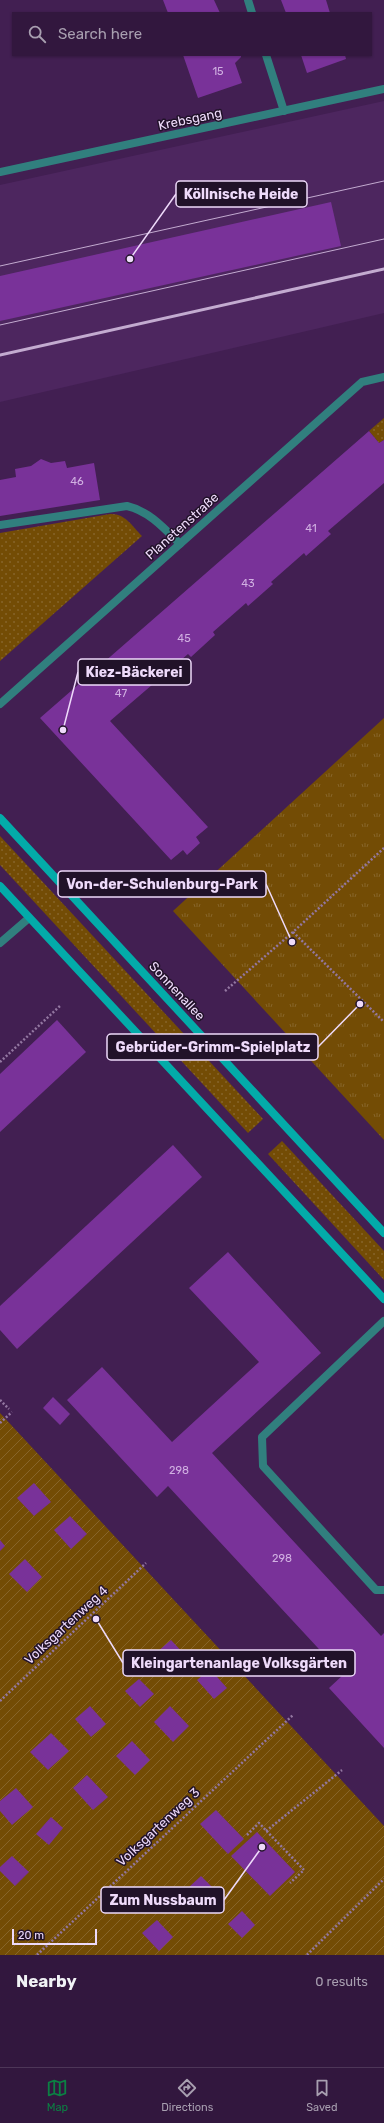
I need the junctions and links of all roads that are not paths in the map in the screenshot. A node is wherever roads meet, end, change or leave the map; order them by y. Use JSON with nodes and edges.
{"nodes":[{"id":1,"x":248,"y":0,"type":"edge"},
{"id":2,"x":252,"y":12,"type":"edge"},
{"id":3,"x":266,"y":56,"type":"edge"},
{"id":4,"x":384,"y":89,"type":"edge"},
{"id":5,"x":284,"y":111,"type":"junction"},
{"id":6,"x":0,"y":172,"type":"edge"},
{"id":7,"x":384,"y":377,"type":"edge"},
{"id":8,"x":0,"y":525,"type":"edge"},
{"id":9,"x":180,"y":544,"type":"junction"},
{"id":10,"x":0,"y":704,"type":"edge"},
{"id":11,"x":0,"y":818,"type":"edge"},
{"id":12,"x":0,"y":886,"type":"edge"},
{"id":13,"x":29,"y":918,"type":"junction"},
{"id":14,"x":0,"y":943,"type":"edge"},
{"id":15,"x":384,"y":1233,"type":"edge"},
{"id":16,"x":384,"y":1299,"type":"edge"},
{"id":17,"x":384,"y":1320,"type":"edge"},
{"id":18,"x":384,"y":1590,"type":"edge"}],
"edges":[{"from":1,"to":2,"type":"street"},
{"from":3,"to":5,"type":"street"},
{"from":4,"to":5,"type":"street","name":"Krebsgang"},
{"from":5,"to":6,"type":"street","name":"Krebsgang"},
{"from":7,"to":9,"type":"street","name":"Planetenstraße"},
{"from":8,"to":9,"type":"street"},
{"from":9,"to":10,"type":"street","name":"Planetenstraße"},
{"from":11,"to":15,"type":"main road","name":"Sonnenallee"},
{"from":12,"to":13,"type":"main road"},
{"from":13,"to":14,"type":"street"},
{"from":13,"to":16,"type":"main road"},
{"from":17,"to":18,"type":"street"}]}
